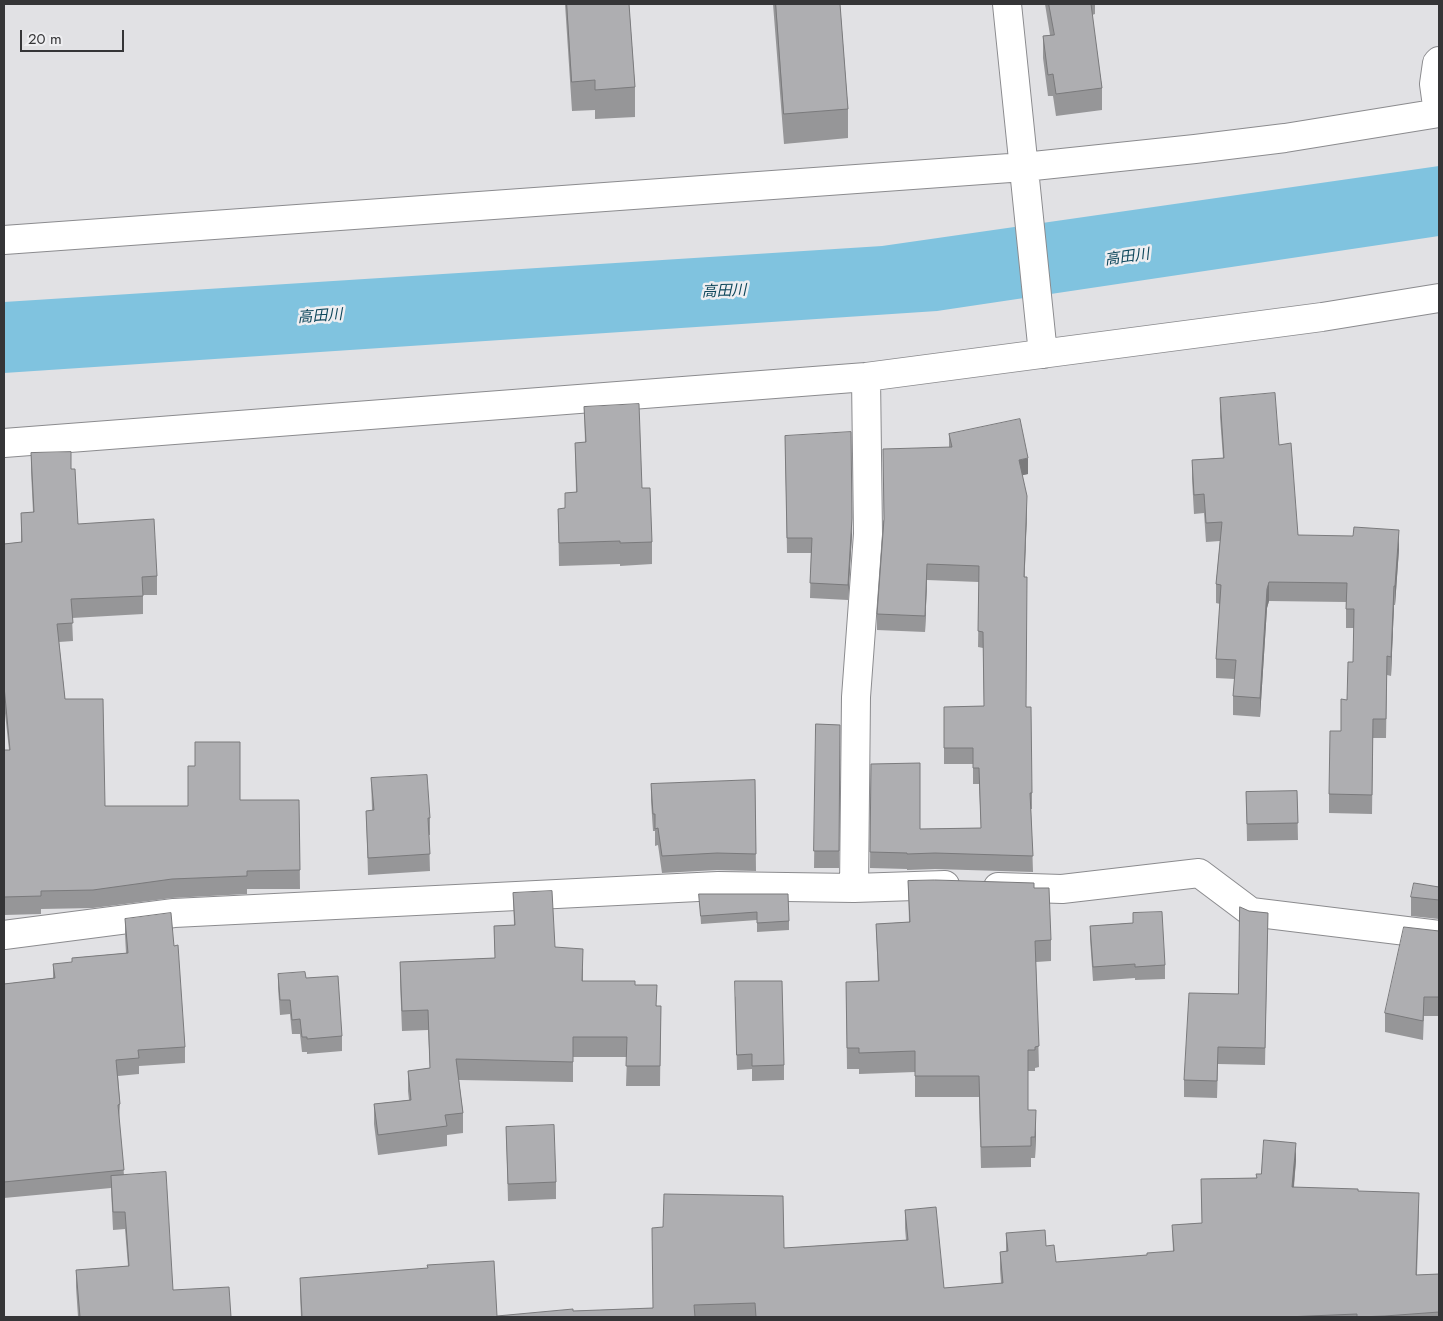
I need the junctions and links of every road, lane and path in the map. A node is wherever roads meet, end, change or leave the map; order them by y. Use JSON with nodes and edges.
{"nodes":[{"id":1,"x":1007,"y":4,"type":"edge"},
{"id":2,"x":1439,"y":61,"type":"edge"},
{"id":3,"x":1438,"y":113,"type":"edge"},
{"id":4,"x":1024,"y":170,"type":"junction"},
{"id":5,"x":4,"y":240,"type":"edge"},
{"id":6,"x":1439,"y":298,"type":"edge"},
{"id":7,"x":1042,"y":349,"type":"junction"},
{"id":8,"x":866,"y":377,"type":"junction"},
{"id":9,"x":4,"y":443,"type":"edge"},
{"id":10,"x":854,"y":888,"type":"junction"},
{"id":11,"x":4,"y":935,"type":"edge"},
{"id":12,"x":1439,"y":935,"type":"edge"}],
"edges":[{"from":1,"to":4,"type":"street"},
{"from":2,"to":3,"type":"street"},
{"from":3,"to":4,"type":"street"},
{"from":4,"to":5,"type":"street"},
{"from":4,"to":7,"type":"street"},
{"from":6,"to":7,"type":"street"},
{"from":7,"to":8,"type":"street"},
{"from":8,"to":9,"type":"street"},
{"from":8,"to":10,"type":"street"},
{"from":10,"to":11,"type":"street"},
{"from":10,"to":12,"type":"street"}]}
